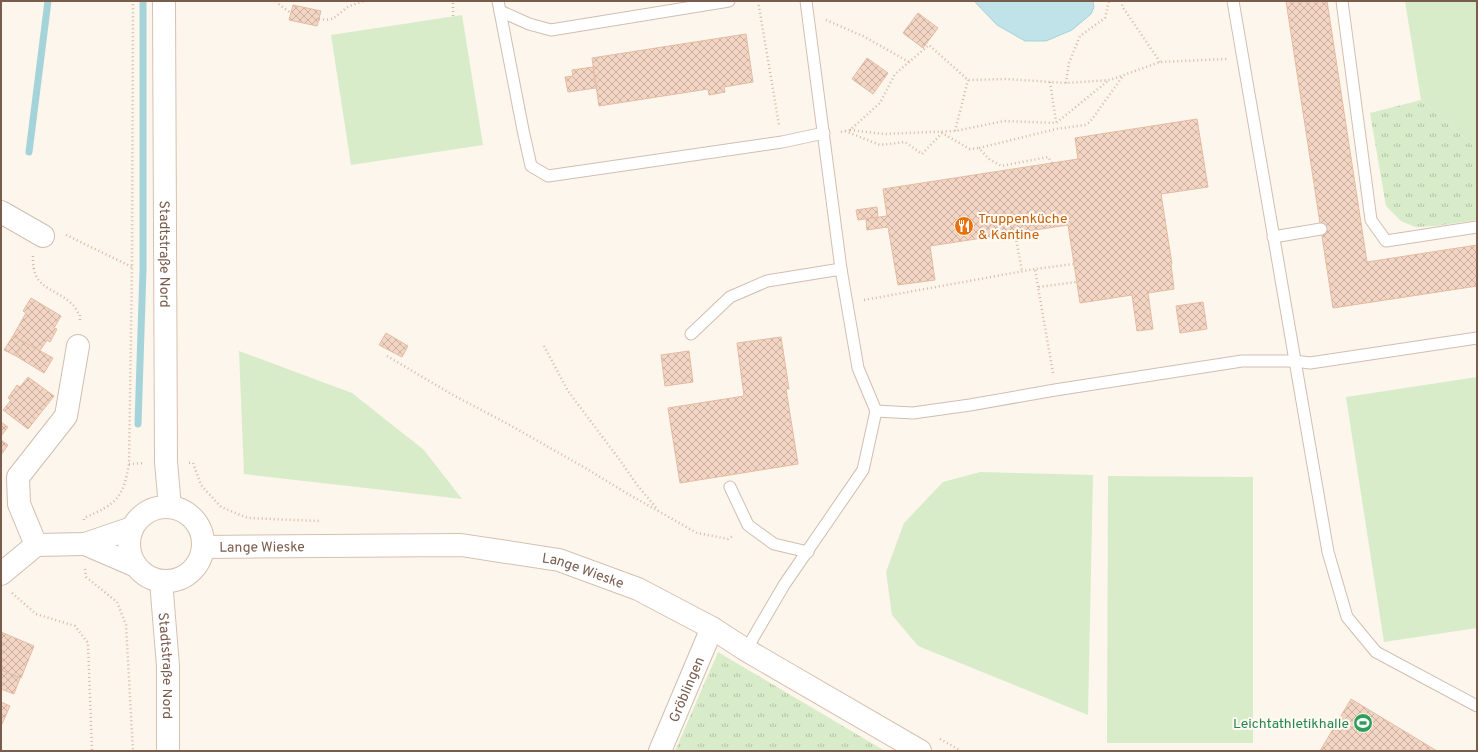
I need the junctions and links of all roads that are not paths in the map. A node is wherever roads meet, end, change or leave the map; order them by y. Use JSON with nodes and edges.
{"nodes":[{"id":1,"x":164,"y":1,"type":"edge"},
{"id":2,"x":729,"y":1,"type":"edge"},
{"id":3,"x":806,"y":1,"type":"edge"},
{"id":4,"x":1233,"y":1,"type":"edge"},
{"id":5,"x":1342,"y":1,"type":"edge"},
{"id":6,"x":499,"y":6,"type":"edge"},
{"id":7,"x":824,"y":133,"type":"junction"},
{"id":8,"x":1,"y":212,"type":"edge"},
{"id":9,"x":1477,"y":227,"type":"edge"},
{"id":10,"x":1321,"y":228,"type":"dead end"},
{"id":11,"x":43,"y":236,"type":"road end"},
{"id":12,"x":1273,"y":237,"type":"junction"},
{"id":13,"x":841,"y":269,"type":"junction"},
{"id":14,"x":691,"y":334,"type":"dead end"},
{"id":15,"x":1477,"y":338,"type":"edge"},
{"id":16,"x":78,"y":346,"type":"road end"},
{"id":17,"x":1295,"y":361,"type":"junction"},
{"id":18,"x":876,"y":411,"type":"junction"},
{"id":19,"x":730,"y":487,"type":"dead end"},
{"id":20,"x":170,"y":507,"type":"junction"},
{"id":21,"x":132,"y":528,"type":"junction"},
{"id":22,"x":85,"y":544,"type":"junction"},
{"id":23,"x":36,"y":545,"type":"junction"},
{"id":24,"x":203,"y":547,"type":"junction"},
{"id":25,"x":808,"y":552,"type":"junction"},
{"id":26,"x":136,"y":566,"type":"junction"},
{"id":27,"x":4,"y":581,"type":"edge"},
{"id":28,"x":161,"y":581,"type":"junction"},
{"id":29,"x":712,"y":628,"type":"junction"},
{"id":30,"x":746,"y":650,"type":"junction"},
{"id":31,"x":1477,"y":706,"type":"edge"},
{"id":32,"x":168,"y":751,"type":"edge"},
{"id":33,"x":660,"y":751,"type":"edge"},
{"id":34,"x":920,"y":751,"type":"edge"}],
"edges":[{"from":1,"to":20,"type":"street","name":"Stadtstraße Nord"},
{"from":2,"to":6,"type":"lane"},
{"from":3,"to":7,"type":"lane"},
{"from":4,"to":12,"type":"lane"},
{"from":5,"to":9,"type":"lane"},
{"from":6,"to":7,"type":"lane"},
{"from":7,"to":13,"type":"lane"},
{"from":8,"to":11,"type":"street"},
{"from":10,"to":12,"type":"lane"},
{"from":12,"to":17,"type":"lane"},
{"from":13,"to":14,"type":"lane"},
{"from":13,"to":18,"type":"lane"},
{"from":15,"to":17,"type":"lane"},
{"from":16,"to":23,"type":"street"},
{"from":17,"to":18,"type":"lane"},
{"from":17,"to":31,"type":"lane"},
{"from":18,"to":25,"type":"lane"},
{"from":19,"to":25,"type":"lane"},
{"from":20,"to":21,"type":"street"},
{"from":20,"to":24,"type":"street"},
{"from":21,"to":22,"type":"street"},
{"from":21,"to":26,"type":"street"},
{"from":22,"to":23,"type":"street"},
{"from":22,"to":26,"type":"street"},
{"from":23,"to":27,"type":"street"},
{"from":24,"to":28,"type":"street"},
{"from":24,"to":29,"type":"street","name":"Lange Wieske"},
{"from":25,"to":30,"type":"lane"},
{"from":26,"to":28,"type":"street"},
{"from":28,"to":32,"type":"street","name":"Stadtstraße Nord"},
{"from":29,"to":30,"type":"street","name":"Lange Wieske"},
{"from":29,"to":33,"type":"street","name":"Gröblingen"},
{"from":30,"to":34,"type":"street","name":"Lange Wieske"}]}
